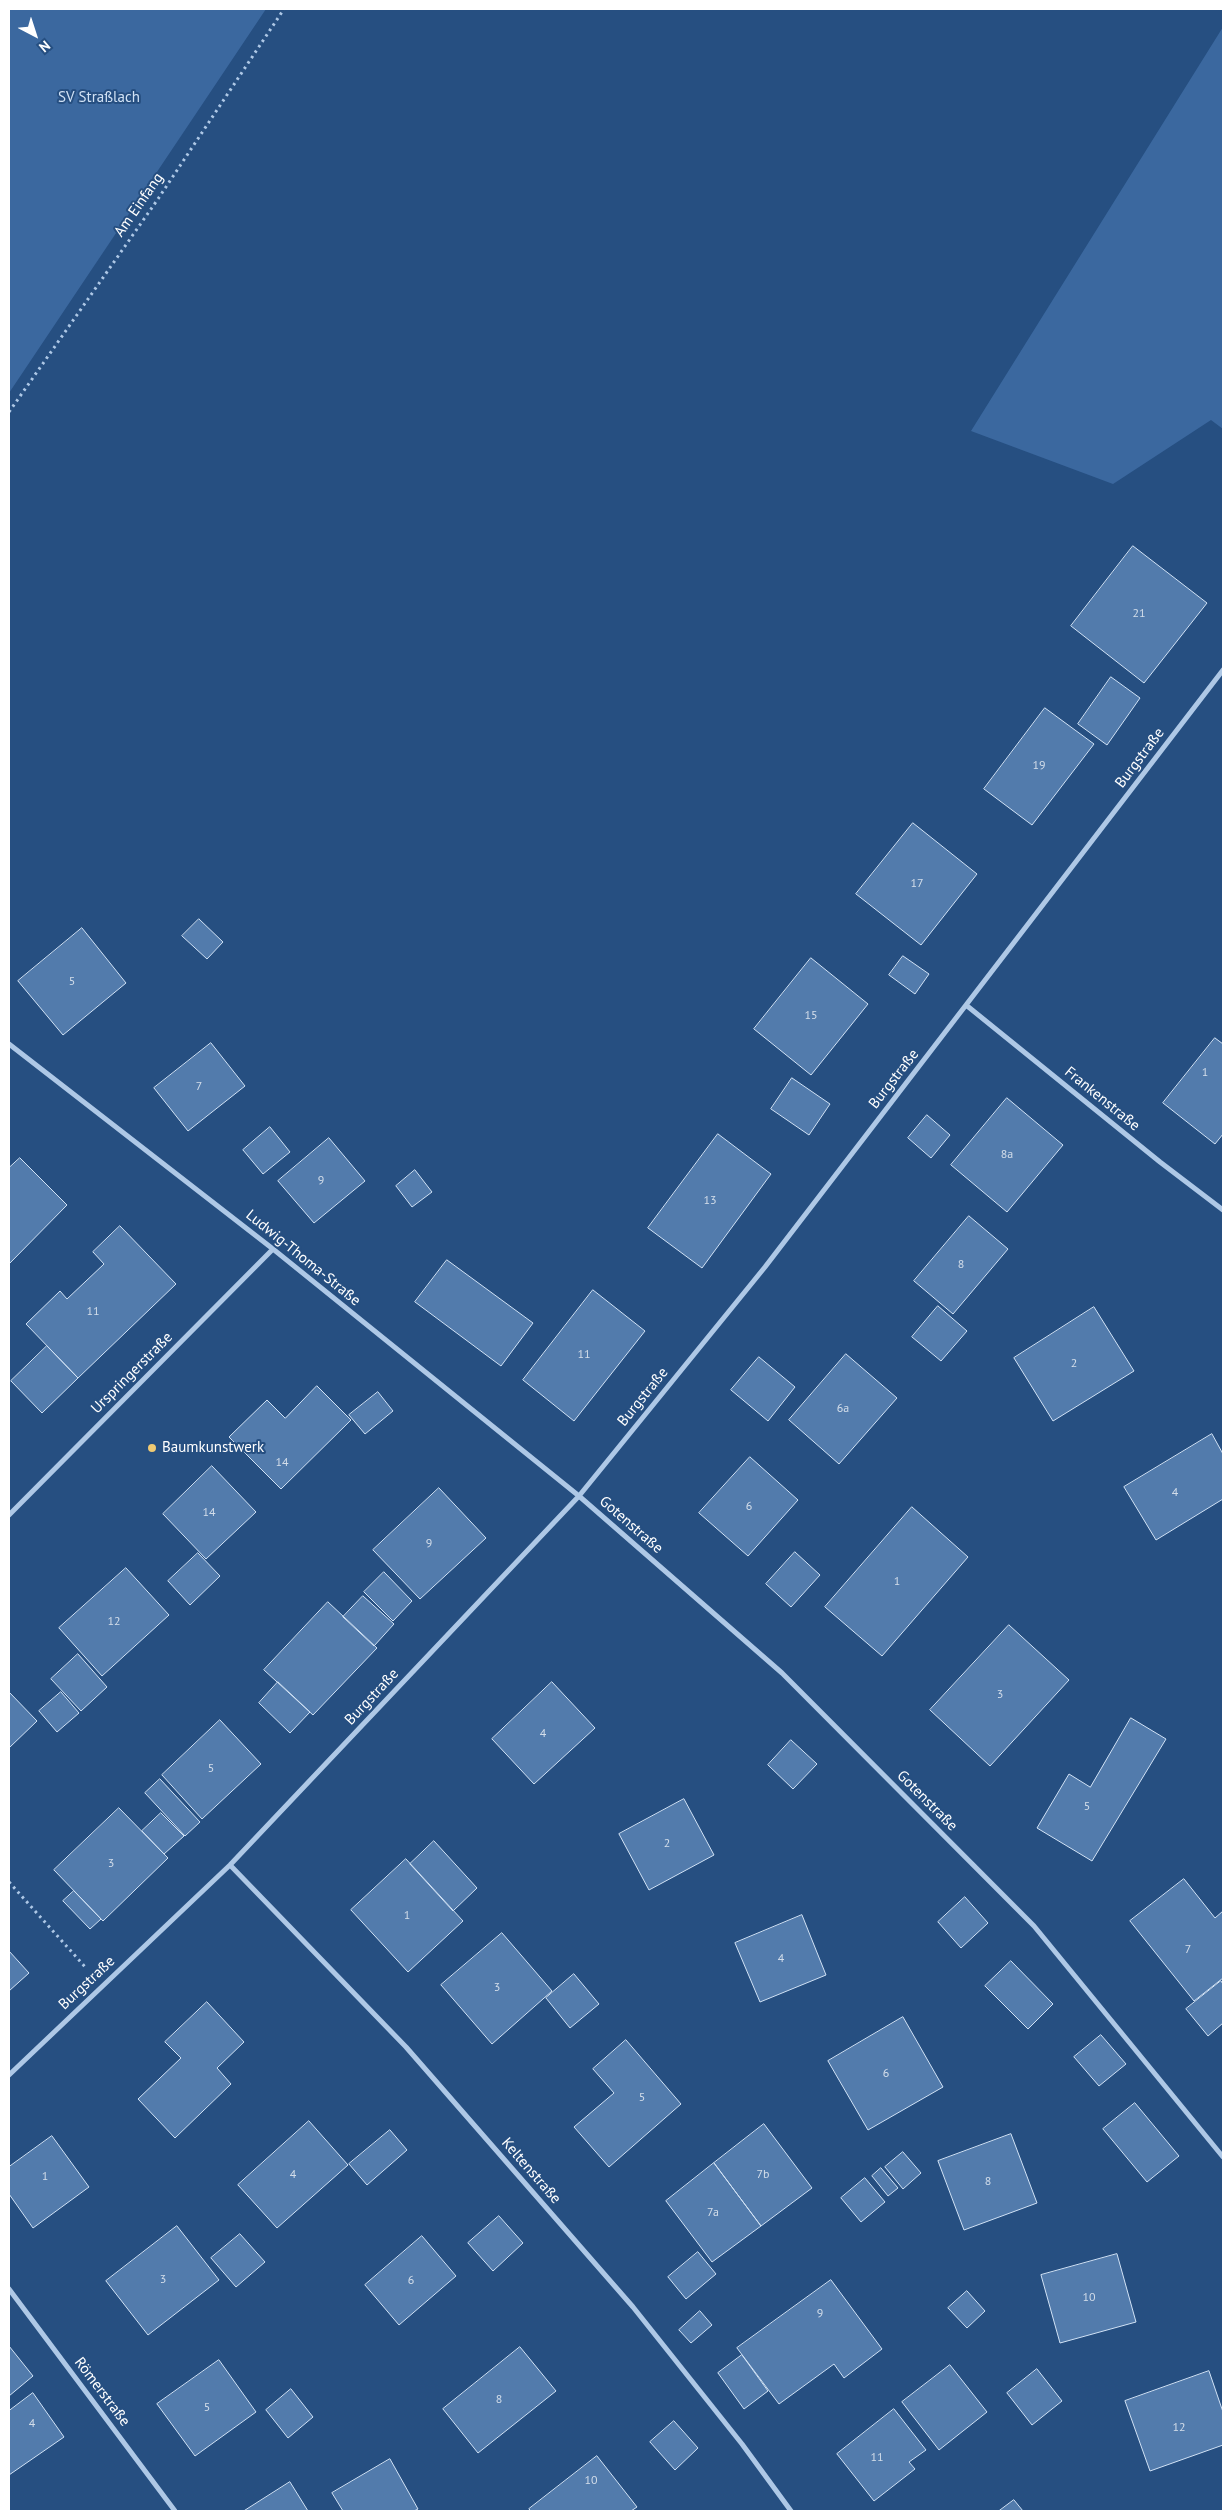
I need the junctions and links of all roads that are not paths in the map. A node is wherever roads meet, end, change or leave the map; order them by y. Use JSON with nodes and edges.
{"nodes":[{"id":1,"x":1223,"y":670,"type":"edge"},
{"id":2,"x":966,"y":1005,"type":"junction"},
{"id":3,"x":9,"y":1044,"type":"edge"},
{"id":4,"x":1223,"y":1210,"type":"edge"},
{"id":5,"x":272,"y":1249,"type":"junction"},
{"id":6,"x":579,"y":1496,"type":"junction"},
{"id":7,"x":9,"y":1515,"type":"edge"},
{"id":8,"x":230,"y":1865,"type":"junction"},
{"id":9,"x":9,"y":2075,"type":"edge"},
{"id":10,"x":1223,"y":2158,"type":"edge"},
{"id":11,"x":9,"y":2289,"type":"edge"},
{"id":12,"x":175,"y":2511,"type":"edge"},
{"id":13,"x":791,"y":2511,"type":"edge"}],
"edges":[{"from":1,"to":2,"type":"street","name":"Burgstraße"},
{"from":2,"to":4,"type":"street","name":"Frankenstraße"},
{"from":2,"to":6,"type":"street","name":"Burgstraße"},
{"from":3,"to":5,"type":"street","name":"Ludwig-Thoma-Straße"},
{"from":5,"to":6,"type":"street","name":"Ludwig-Thoma-Straße"},
{"from":5,"to":7,"type":"street","name":"Urspringerstraße"},
{"from":6,"to":8,"type":"street","name":"Burgstraße"},
{"from":6,"to":10,"type":"street","name":"Gotenstraße"},
{"from":8,"to":9,"type":"street","name":"Burgstraße"},
{"from":8,"to":13,"type":"street","name":"Keltenstraße"},
{"from":11,"to":12,"type":"street","name":"Römerstraße"}]}
